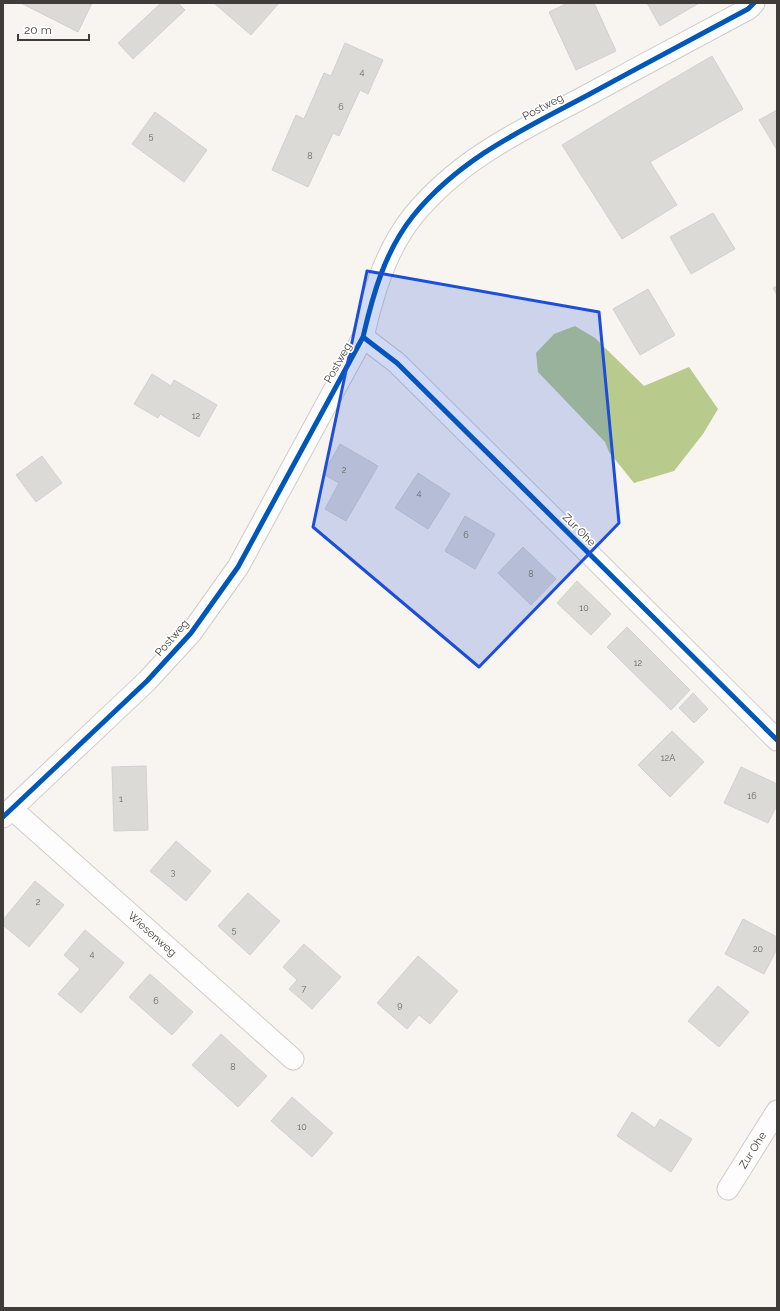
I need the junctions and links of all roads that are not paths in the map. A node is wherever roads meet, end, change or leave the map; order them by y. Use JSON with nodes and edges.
{"nodes":[{"id":1,"x":754,"y":3,"type":"edge"},
{"id":2,"x":363,"y":337,"type":"junction"},
{"id":3,"x":777,"y":740,"type":"edge"},
{"id":4,"x":7,"y":813,"type":"edge"},
{"id":5,"x":293,"y":1059,"type":"dead end"},
{"id":6,"x":777,"y":1111,"type":"edge"},
{"id":7,"x":728,"y":1189,"type":"dead end"}],
"edges":[{"from":1,"to":2,"type":"street","name":"Postweg"},
{"from":2,"to":3,"type":"street","name":"Zur Ohe"},
{"from":2,"to":4,"type":"street","name":"Postweg"},
{"from":4,"to":5,"type":"street","name":"Wiesenweg"},
{"from":6,"to":7,"type":"street","name":"Zur Ohe"}]}
